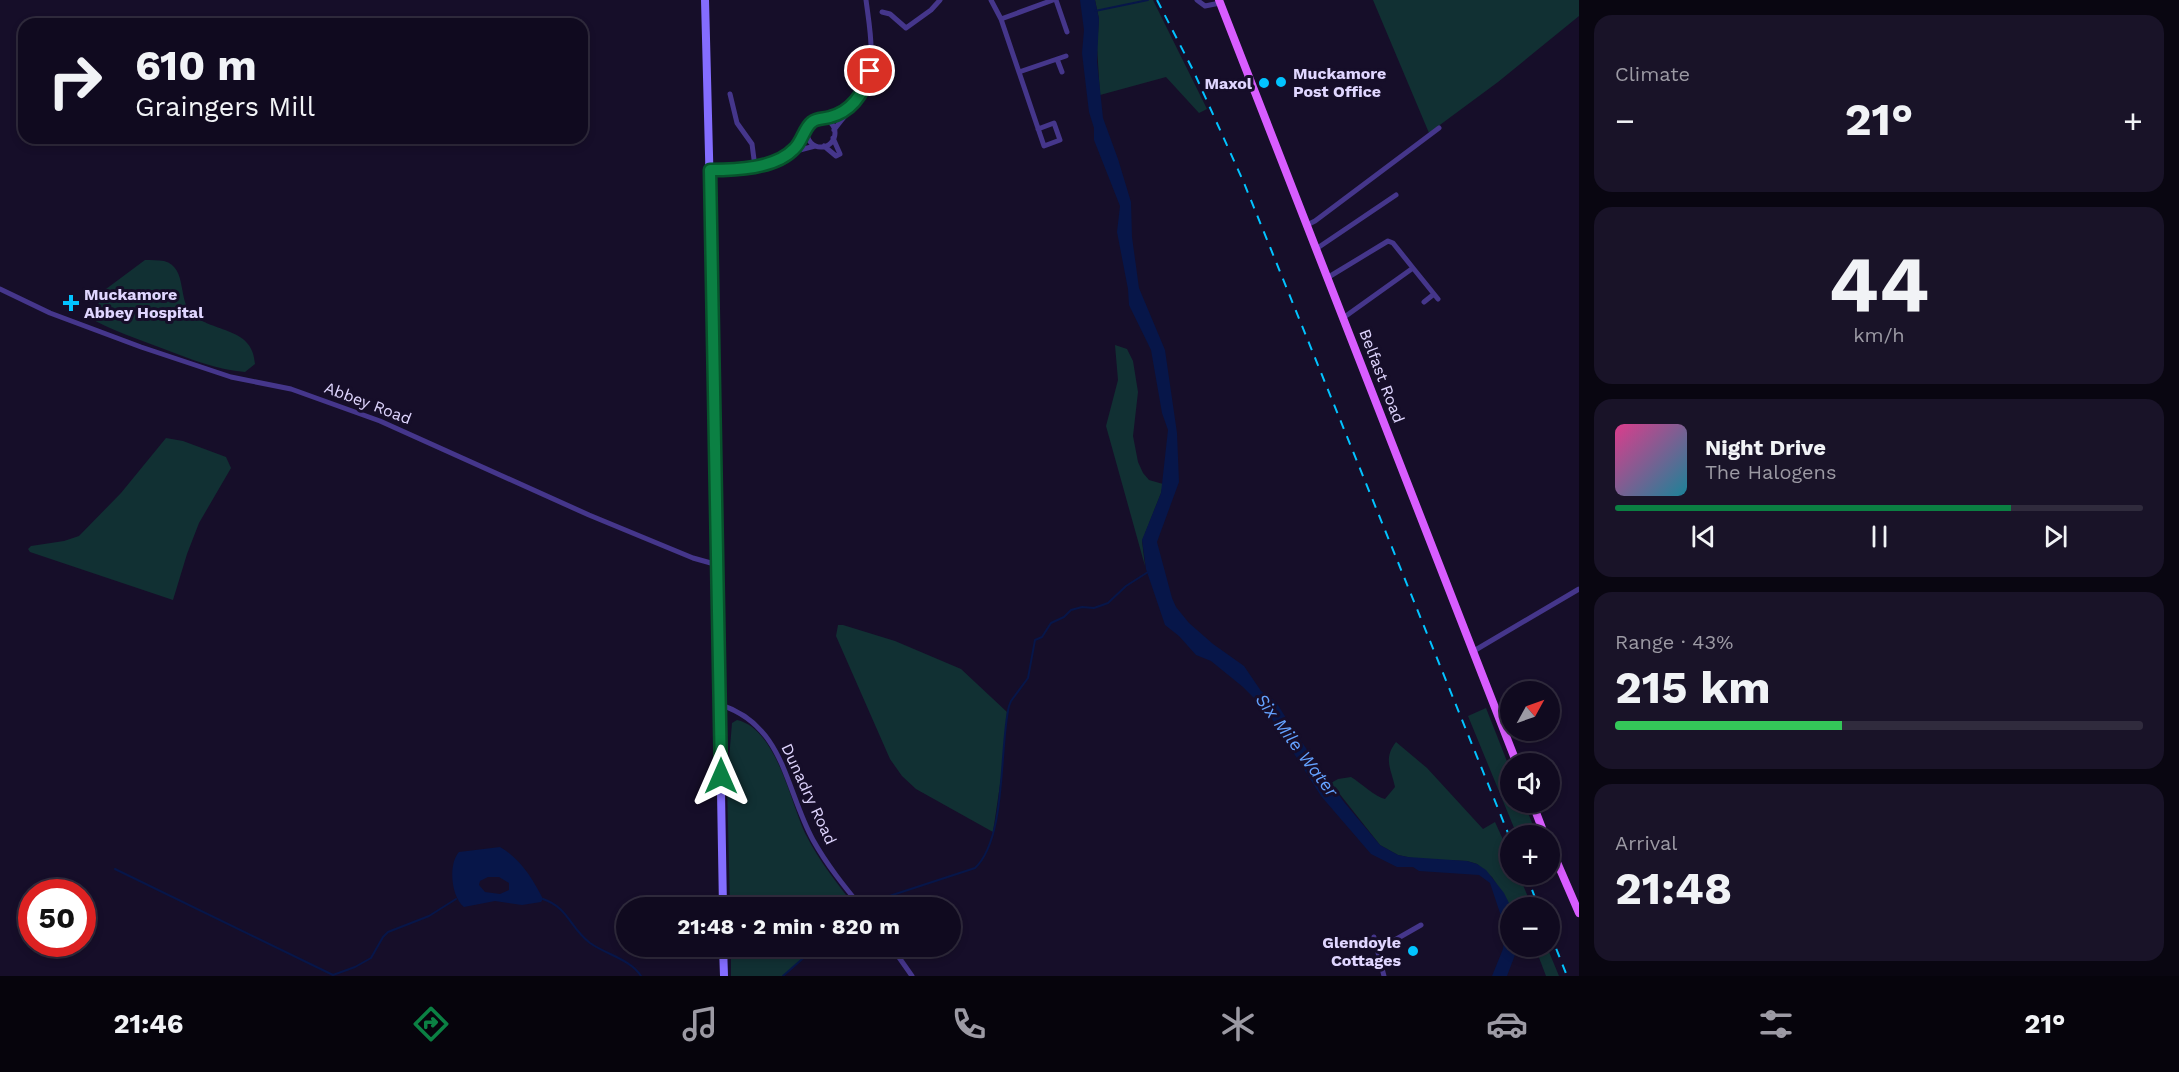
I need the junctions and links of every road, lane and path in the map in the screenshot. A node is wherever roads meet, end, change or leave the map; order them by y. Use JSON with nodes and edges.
{"nodes":[{"id":1,"x":705,"y":0,"type":"edge"},
{"id":2,"x":866,"y":0,"type":"edge"},
{"id":3,"x":940,"y":0,"type":"edge"},
{"id":4,"x":991,"y":0,"type":"edge"},
{"id":5,"x":1054,"y":0,"type":"edge"},
{"id":6,"x":1197,"y":0,"type":"edge"},
{"id":7,"x":1219,"y":1,"type":"edge"},
{"id":8,"x":882,"y":12,"type":"dead end"},
{"id":9,"x":1001,"y":19,"type":"junction"},
{"id":10,"x":1067,"y":32,"type":"dead end"},
{"id":11,"x":1066,"y":56,"type":"dead end"},
{"id":12,"x":1057,"y":59,"type":"junction"},
{"id":13,"x":1019,"y":72,"type":"junction"},
{"id":14,"x":1062,"y":72,"type":"dead end"},
{"id":15,"x":730,"y":94,"type":"dead end"},
{"id":16,"x":852,"y":106,"type":"junction"},
{"id":17,"x":822,"y":119,"type":"junction"},
{"id":18,"x":1439,"y":128,"type":"dead end"},
{"id":19,"x":1038,"y":129,"type":"junction"},
{"id":20,"x":807,"y":130,"type":"junction"},
{"id":21,"x":834,"y":130,"type":"junction"},
{"id":22,"x":834,"y":138,"type":"junction"},
{"id":23,"x":815,"y":146,"type":"junction"},
{"id":24,"x":824,"y":146,"type":"junction"},
{"id":25,"x":792,"y":152,"type":"junction"},
{"id":26,"x":755,"y":167,"type":"junction"},
{"id":27,"x":710,"y":170,"type":"junction"},
{"id":28,"x":1396,"y":195,"type":"dead end"},
{"id":29,"x":1307,"y":225,"type":"junction"},
{"id":30,"x":1316,"y":249,"type":"junction"},
{"id":31,"x":1413,"y":268,"type":"junction"},
{"id":32,"x":1327,"y":278,"type":"junction"},
{"id":33,"x":0,"y":289,"type":"edge"},
{"id":34,"x":1424,"y":302,"type":"dead end"},
{"id":35,"x":1343,"y":318,"type":"junction"},
{"id":36,"x":718,"y":565,"type":"junction"},
{"id":37,"x":1579,"y":589,"type":"edge"},
{"id":38,"x":1472,"y":652,"type":"junction"},
{"id":39,"x":720,"y":705,"type":"junction"},
{"id":40,"x":1513,"y":753,"type":"edge"},
{"id":41,"x":1560,"y":869,"type":"edge"},
{"id":42,"x":723,"y":897,"type":"edge"},
{"id":43,"x":853,"y":897,"type":"edge"},
{"id":44,"x":1579,"y":914,"type":"edge"},
{"id":45,"x":1421,"y":925,"type":"dead end"},
{"id":46,"x":1374,"y":937,"type":"dead end"},
{"id":47,"x":1378,"y":949,"type":"junction"},
{"id":48,"x":723,"y":957,"type":"edge"},
{"id":49,"x":899,"y":957,"type":"edge"},
{"id":50,"x":724,"y":976,"type":"edge"},
{"id":51,"x":912,"y":976,"type":"edge"},
{"id":52,"x":1384,"y":976,"type":"edge"}],
"edges":[{"from":1,"to":27,"type":"main road"},
{"from":2,"to":16,"type":"street"},
{"from":3,"to":8,"type":"street"},
{"from":4,"to":9,"type":"street"},
{"from":5,"to":9,"type":"street"},
{"from":5,"to":10,"type":"street"},
{"from":6,"to":7,"type":"street"},
{"from":7,"to":29,"type":"main road","name":"Belfast Road"},
{"from":9,"to":13,"type":"street"},
{"from":11,"to":12,"type":"street"},
{"from":12,"to":13,"type":"street"},
{"from":12,"to":14,"type":"street"},
{"from":13,"to":19,"type":"street"},
{"from":15,"to":26,"type":"street"},
{"from":16,"to":17,"type":"street"},
{"from":16,"to":21,"type":"street"},
{"from":17,"to":20,"type":"street"},
{"from":17,"to":21,"type":"street"},
{"from":18,"to":29,"type":"street"},
{"from":19,"to":19,"type":"street"},
{"from":20,"to":23,"type":"street"},
{"from":20,"to":25,"type":"street"},
{"from":21,"to":22,"type":"street"},
{"from":22,"to":24,"type":"street"},
{"from":22,"to":24,"type":"street"},
{"from":23,"to":24,"type":"street"},
{"from":23,"to":25,"type":"street"},
{"from":25,"to":26,"type":"street"},
{"from":26,"to":27,"type":"street"},
{"from":27,"to":36,"type":"main road"},
{"from":28,"to":30,"type":"street"},
{"from":29,"to":30,"type":"main road","name":"Belfast Road"},
{"from":30,"to":32,"type":"main road","name":"Belfast Road"},
{"from":31,"to":32,"type":"street"},
{"from":31,"to":34,"type":"street"},
{"from":31,"to":35,"type":"street"},
{"from":32,"to":35,"type":"main road","name":"Belfast Road"},
{"from":33,"to":36,"type":"street","name":"Abbey Road"},
{"from":35,"to":38,"type":"main road","name":"Belfast Road"},
{"from":36,"to":39,"type":"main road"},
{"from":37,"to":38,"type":"street"},
{"from":38,"to":40,"type":"main road","name":"Belfast Road"},
{"from":39,"to":42,"type":"main road"},
{"from":39,"to":43,"type":"street","name":"Dunadry Road"},
{"from":41,"to":44,"type":"main road"},
{"from":45,"to":47,"type":"street"},
{"from":46,"to":47,"type":"street"},
{"from":47,"to":52,"type":"street"},
{"from":48,"to":50,"type":"main road"},
{"from":49,"to":51,"type":"street"}]}
